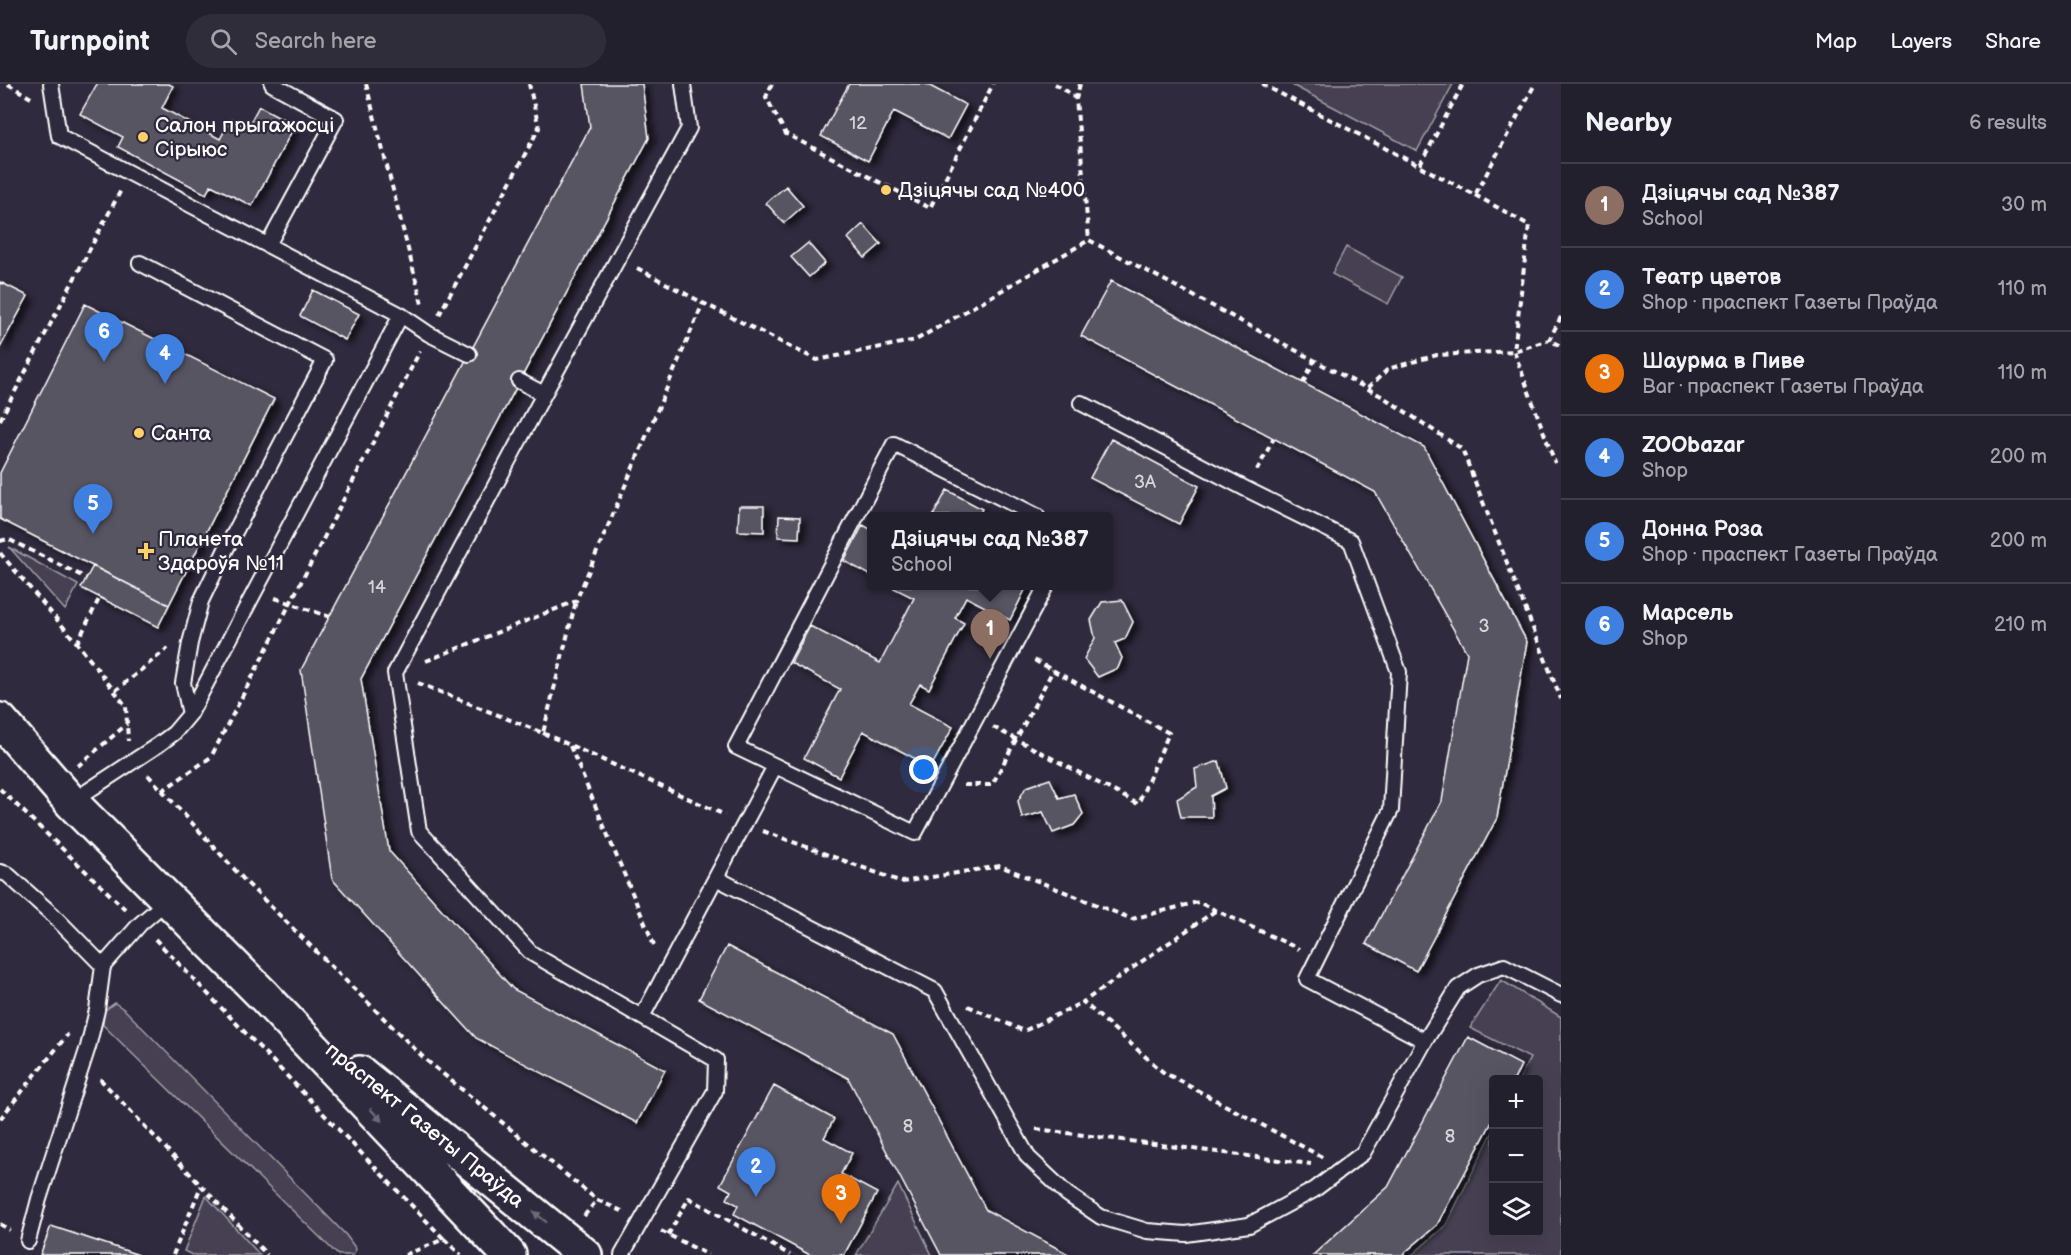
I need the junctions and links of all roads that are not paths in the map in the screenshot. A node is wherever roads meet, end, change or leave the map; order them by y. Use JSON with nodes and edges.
{"nodes":[{"id":1,"x":51,"y":84,"type":"edge"},
{"id":2,"x":272,"y":84,"type":"edge"},
{"id":3,"x":683,"y":84,"type":"edge"},
{"id":4,"x":268,"y":245,"type":"junction"},
{"id":5,"x":140,"y":263,"type":"dead end"},
{"id":6,"x":401,"y":315,"type":"junction"},
{"id":7,"x":469,"y":354,"type":"dead end"},
{"id":8,"x":519,"y":381,"type":"dead end"},
{"id":9,"x":544,"y":394,"type":"junction"},
{"id":10,"x":1081,"y":403,"type":"dead end"},
{"id":11,"x":1029,"y":512,"type":"edge"},
{"id":12,"x":1043,"y":590,"type":"edge"},
{"id":13,"x":190,"y":714,"type":"junction"},
{"id":14,"x":0,"y":720,"type":"edge"},
{"id":15,"x":775,"y":766,"type":"junction"},
{"id":16,"x":71,"y":802,"type":"junction"},
{"id":17,"x":0,"y":872,"type":"edge"},
{"id":18,"x":716,"y":878,"type":"junction"},
{"id":19,"x":168,"y":900,"type":"junction"},
{"id":20,"x":103,"y":966,"type":"junction"},
{"id":21,"x":1561,"y":994,"type":"edge"},
{"id":22,"x":264,"y":996,"type":"junction"},
{"id":23,"x":642,"y":1017,"type":"junction"},
{"id":24,"x":1425,"y":1041,"type":"junction"},
{"id":25,"x":28,"y":1241,"type":"dead end"},
{"id":26,"x":509,"y":1255,"type":"edge"},
{"id":27,"x":585,"y":1255,"type":"edge"},
{"id":28,"x":622,"y":1255,"type":"edge"}],
"edges":[{"from":1,"to":4,"type":"lane"},
{"from":2,"to":4,"type":"lane"},
{"from":3,"to":9,"type":"lane"},
{"from":4,"to":6,"type":"lane"},
{"from":5,"to":13,"type":"lane"},
{"from":6,"to":7,"type":"lane"},
{"from":6,"to":13,"type":"lane"},
{"from":8,"to":9,"type":"lane"},
{"from":9,"to":23,"type":"lane"},
{"from":10,"to":24,"type":"lane"},
{"from":11,"to":15,"type":"lane"},
{"from":12,"to":15,"type":"lane"},
{"from":13,"to":16,"type":"lane"},
{"from":14,"to":16,"type":"street","name":"праспект Газеты Праўда"},
{"from":15,"to":18,"type":"lane"},
{"from":16,"to":19,"type":"street","name":"праспект Газеты Праўда"},
{"from":17,"to":20,"type":"lane"},
{"from":18,"to":23,"type":"lane"},
{"from":18,"to":24,"type":"lane"},
{"from":19,"to":20,"type":"lane"},
{"from":19,"to":22,"type":"street","name":"праспект Газеты Праўда"},
{"from":20,"to":25,"type":"lane"},
{"from":21,"to":24,"type":"lane"},
{"from":22,"to":26,"type":"street","name":"праспект Газеты Праўда","one_way":true},
{"from":27,"to":22,"type":"street","name":"праспект Газеты Праўда","one_way":true},
{"from":23,"to":28,"type":"lane"}]}
